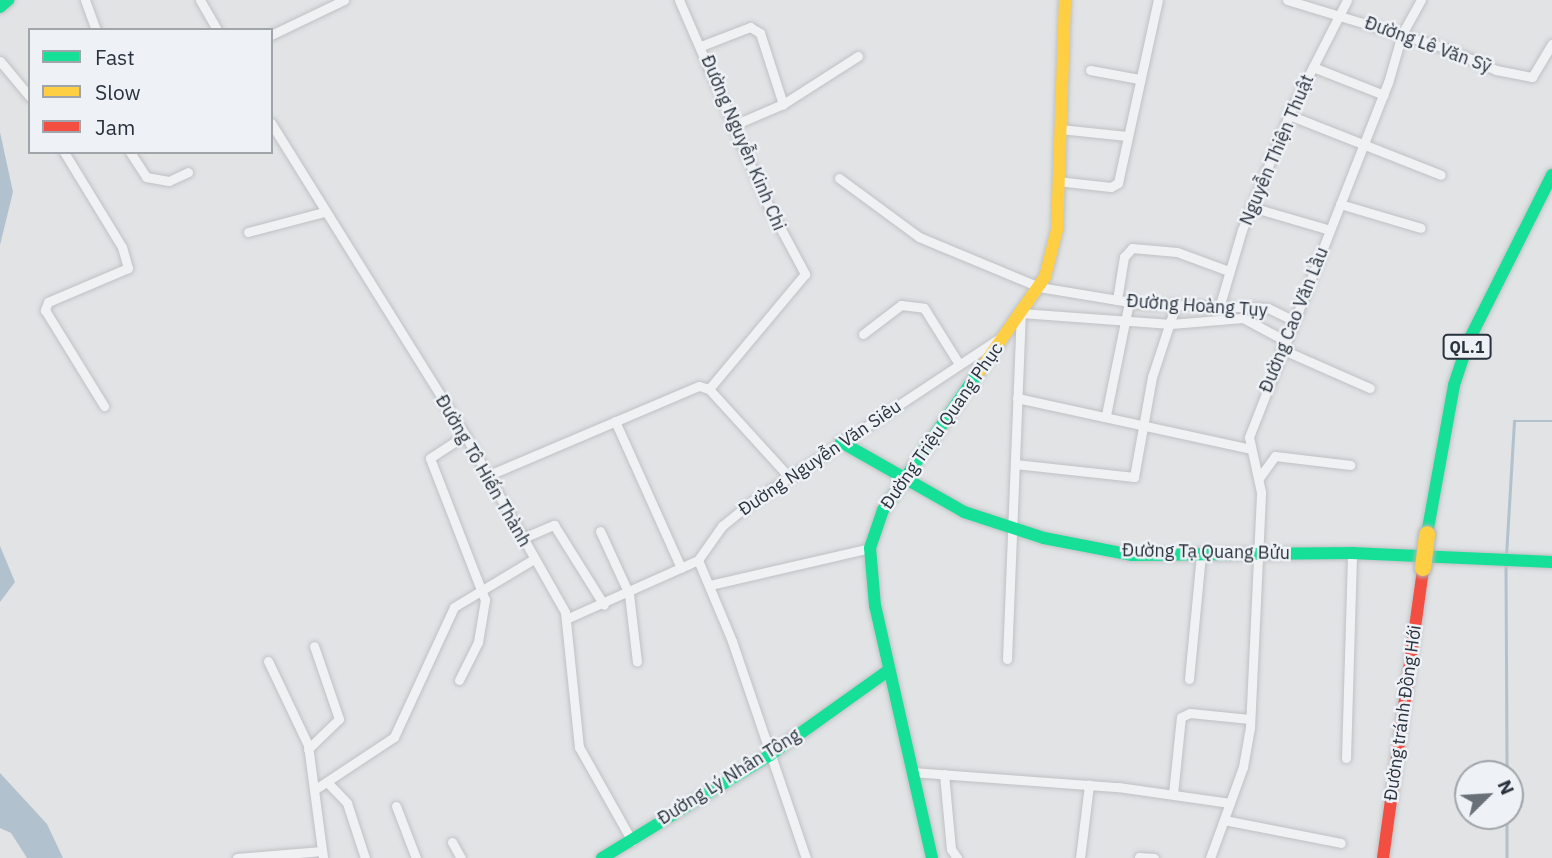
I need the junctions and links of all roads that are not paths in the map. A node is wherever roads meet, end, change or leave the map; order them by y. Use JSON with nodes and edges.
{"nodes":[{"id":1,"x":8,"y":0,"type":"edge"},
{"id":2,"x":85,"y":0,"type":"edge"},
{"id":3,"x":200,"y":0,"type":"edge"},
{"id":4,"x":344,"y":0,"type":"edge"},
{"id":5,"x":679,"y":0,"type":"edge"},
{"id":6,"x":1065,"y":0,"type":"edge"},
{"id":7,"x":1158,"y":0,"type":"edge"},
{"id":8,"x":1287,"y":0,"type":"edge"},
{"id":9,"x":1347,"y":0,"type":"edge"},
{"id":10,"x":1422,"y":0,"type":"edge"},
{"id":11,"x":0,"y":7,"type":"edge"},
{"id":12,"x":1339,"y":15,"type":"junction"},
{"id":13,"x":95,"y":28,"type":"edge"},
{"id":14,"x":216,"y":28,"type":"edge"},
{"id":15,"x":273,"y":34,"type":"edge"},
{"id":16,"x":1402,"y":34,"type":"junction"},
{"id":17,"x":1552,"y":44,"type":"edge"},
{"id":18,"x":701,"y":47,"type":"junction"},
{"id":19,"x":858,"y":57,"type":"dead end"},
{"id":20,"x":0,"y":61,"type":"edge"},
{"id":21,"x":1313,"y":67,"type":"junction"},
{"id":22,"x":1090,"y":71,"type":"dead end"},
{"id":23,"x":1139,"y":79,"type":"junction"},
{"id":24,"x":28,"y":95,"type":"edge"},
{"id":25,"x":1384,"y":95,"type":"junction"},
{"id":26,"x":783,"y":104,"type":"junction"},
{"id":27,"x":1289,"y":115,"type":"junction"},
{"id":28,"x":734,"y":125,"type":"junction"},
{"id":29,"x":273,"y":126,"type":"edge"},
{"id":30,"x":1060,"y":130,"type":"junction"},
{"id":31,"x":1127,"y":136,"type":"junction"},
{"id":32,"x":1361,"y":146,"type":"junction"},
{"id":33,"x":65,"y":154,"type":"edge"},
{"id":34,"x":131,"y":154,"type":"edge"},
{"id":35,"x":188,"y":172,"type":"dead end"},
{"id":36,"x":1441,"y":175,"type":"dead end"},
{"id":37,"x":1552,"y":175,"type":"edge"},
{"id":38,"x":839,"y":178,"type":"dead end"},
{"id":39,"x":1057,"y":181,"type":"junction"},
{"id":40,"x":1340,"y":204,"type":"junction"},
{"id":41,"x":1251,"y":207,"type":"junction"},
{"id":42,"x":324,"y":212,"type":"junction"},
{"id":43,"x":1421,"y":228,"type":"dead end"},
{"id":44,"x":1330,"y":230,"type":"junction"},
{"id":45,"x":248,"y":233,"type":"dead end"},
{"id":46,"x":1229,"y":271,"type":"junction"},
{"id":47,"x":1039,"y":288,"type":"junction"},
{"id":48,"x":1117,"y":300,"type":"junction"},
{"id":49,"x":1129,"y":302,"type":"junction"},
{"id":50,"x":1176,"y":304,"type":"junction"},
{"id":51,"x":1220,"y":305,"type":"junction"},
{"id":52,"x":1021,"y":313,"type":"junction"},
{"id":53,"x":1291,"y":318,"type":"junction"},
{"id":54,"x":1218,"y":319,"type":"junction"},
{"id":55,"x":1126,"y":320,"type":"junction"},
{"id":56,"x":1171,"y":324,"type":"junction"},
{"id":57,"x":863,"y":334,"type":"dead end"},
{"id":58,"x":1005,"y":335,"type":"junction"},
{"id":59,"x":1283,"y":345,"type":"junction"},
{"id":60,"x":959,"y":364,"type":"junction"},
{"id":61,"x":1370,"y":388,"type":"dead end"},
{"id":62,"x":709,"y":389,"type":"junction"},
{"id":63,"x":1017,"y":398,"type":"junction"},
{"id":64,"x":104,"y":406,"type":"dead end"},
{"id":65,"x":1106,"y":415,"type":"junction"},
{"id":66,"x":615,"y":421,"type":"junction"},
{"id":67,"x":1145,"y":424,"type":"junction"},
{"id":68,"x":465,"y":435,"type":"junction"},
{"id":69,"x":841,"y":442,"type":"junction"},
{"id":70,"x":1250,"y":449,"type":"junction"},
{"id":71,"x":1015,"y":464,"type":"junction"},
{"id":72,"x":1350,"y":465,"type":"dead end"},
{"id":73,"x":489,"y":475,"type":"junction"},
{"id":74,"x":789,"y":477,"type":"junction"},
{"id":75,"x":1259,"y":478,"type":"junction"},
{"id":76,"x":902,"y":480,"type":"junction"},
{"id":77,"x":1013,"y":527,"type":"junction"},
{"id":78,"x":600,"y":531,"type":"dead end"},
{"id":79,"x":523,"y":538,"type":"junction"},
{"id":80,"x":870,"y":548,"type":"junction"},
{"id":81,"x":1352,"y":553,"type":"junction"},
{"id":82,"x":1201,"y":554,"type":"junction"},
{"id":83,"x":1257,"y":554,"type":"junction"},
{"id":84,"x":534,"y":559,"type":"junction"},
{"id":85,"x":698,"y":559,"type":"junction"},
{"id":86,"x":1552,"y":562,"type":"edge"},
{"id":87,"x":681,"y":568,"type":"junction"},
{"id":88,"x":710,"y":585,"type":"junction"},
{"id":89,"x":483,"y":587,"type":"junction"},
{"id":90,"x":629,"y":594,"type":"junction"},
{"id":91,"x":604,"y":606,"type":"junction"},
{"id":92,"x":566,"y":619,"type":"junction"},
{"id":93,"x":314,"y":646,"type":"dead end"},
{"id":94,"x":1007,"y":659,"type":"dead end"},
{"id":95,"x":268,"y":661,"type":"dead end"},
{"id":96,"x":637,"y":662,"type":"dead end"},
{"id":97,"x":889,"y":670,"type":"junction"},
{"id":98,"x":1189,"y":679,"type":"dead end"},
{"id":99,"x":459,"y":680,"type":"dead end"},
{"id":100,"x":1250,"y":719,"type":"junction"},
{"id":101,"x":308,"y":749,"type":"junction"},
{"id":102,"x":770,"y":755,"type":"junction"},
{"id":103,"x":1346,"y":758,"type":"dead end"},
{"id":104,"x":912,"y":772,"type":"junction"},
{"id":105,"x":944,"y":774,"type":"junction"},
{"id":106,"x":327,"y":782,"type":"junction"},
{"id":107,"x":1089,"y":785,"type":"junction"},
{"id":108,"x":314,"y":790,"type":"junction"},
{"id":109,"x":1173,"y":794,"type":"junction"},
{"id":110,"x":1230,"y":803,"type":"junction"},
{"id":111,"x":396,"y":806,"type":"dead end"},
{"id":112,"x":1224,"y":820,"type":"junction"},
{"id":113,"x":632,"y":841,"type":"junction"},
{"id":114,"x":452,"y":842,"type":"dead end"},
{"id":115,"x":1341,"y":843,"type":"dead end"},
{"id":116,"x":322,"y":854,"type":"edge"},
{"id":117,"x":1139,"y":857,"type":"edge"},
{"id":118,"x":237,"y":858,"type":"edge"},
{"id":119,"x":365,"y":858,"type":"edge"},
{"id":120,"x":416,"y":858,"type":"edge"},
{"id":121,"x":461,"y":858,"type":"edge"},
{"id":122,"x":602,"y":858,"type":"edge"},
{"id":123,"x":806,"y":858,"type":"edge"},
{"id":124,"x":932,"y":858,"type":"edge"},
{"id":125,"x":957,"y":858,"type":"edge"},
{"id":126,"x":1080,"y":858,"type":"edge"},
{"id":127,"x":1154,"y":858,"type":"edge"},
{"id":128,"x":1211,"y":858,"type":"edge"},
{"id":129,"x":1383,"y":858,"type":"edge"}],
"edges":[{"from":1,"to":11,"type":"main road"},
{"from":2,"to":13,"type":"street"},
{"from":3,"to":14,"type":"street"},
{"from":4,"to":15,"type":"street"},
{"from":5,"to":18,"type":"street","name":"Đường Nguyễn Kinh Chi"},
{"from":6,"to":30,"type":"main road","name":"Đường Triệu Quang Phục"},
{"from":7,"to":23,"type":"street"},
{"from":8,"to":12,"type":"street","name":"Đường Lê Văn Sỹ"},
{"from":9,"to":12,"type":"street","name":"Nguyễn Thiện Thuật"},
{"from":10,"to":16,"type":"street","name":"Đường Cao Văn Lầu"},
{"from":12,"to":16,"type":"street","name":"Đường Lê Văn Sỹ"},
{"from":12,"to":21,"type":"street","name":"Nguyễn Thiện Thuật"},
{"from":16,"to":17,"type":"street","name":"Đường Lê Văn Sỹ"},
{"from":16,"to":25,"type":"street","name":"Đường Cao Văn Lầu"},
{"from":18,"to":26,"type":"street"},
{"from":18,"to":28,"type":"street","name":"Đường Nguyễn Kinh Chi"},
{"from":19,"to":26,"type":"street"},
{"from":20,"to":24,"type":"street"},
{"from":21,"to":25,"type":"street"},
{"from":21,"to":27,"type":"street","name":"Nguyễn Thiện Thuật"},
{"from":22,"to":23,"type":"street"},
{"from":23,"to":31,"type":"street"},
{"from":25,"to":32,"type":"street","name":"Đường Cao Văn Lầu"},
{"from":26,"to":28,"type":"street"},
{"from":27,"to":32,"type":"street"},
{"from":27,"to":41,"type":"street","name":"Nguyễn Thiện Thuật"},
{"from":28,"to":62,"type":"street","name":"Đường Nguyễn Kinh Chi"},
{"from":29,"to":42,"type":"street","name":"Đường Tô Hiến Thành"},
{"from":30,"to":31,"type":"street"},
{"from":30,"to":39,"type":"main road","name":"Đường Triệu Quang Phục"},
{"from":31,"to":39,"type":"street"},
{"from":32,"to":36,"type":"street"},
{"from":32,"to":40,"type":"street","name":"Đường Cao Văn Lầu"},
{"from":33,"to":64,"type":"street"},
{"from":34,"to":35,"type":"street"},
{"from":37,"to":129,"type":"main road","name":"Đường tránh Đồng Hới","number":"QL.1","bridge":true},
{"from":38,"to":47,"type":"street","name":"Đường Hoàng Tụy"},
{"from":39,"to":47,"type":"main road","name":"Đường Triệu Quang Phục"},
{"from":40,"to":43,"type":"street"},
{"from":40,"to":44,"type":"street","name":"Đường Cao Văn Lầu"},
{"from":41,"to":44,"type":"street"},
{"from":41,"to":46,"type":"street","name":"Nguyễn Thiện Thuật"},
{"from":42,"to":45,"type":"street"},
{"from":42,"to":68,"type":"street","name":"Đường Tô Hiến Thành"},
{"from":44,"to":53,"type":"street","name":"Đường Cao Văn Lầu"},
{"from":46,"to":48,"type":"street"},
{"from":46,"to":51,"type":"street","name":"Nguyễn Thiện Thuật"},
{"from":47,"to":48,"type":"street","name":"Đường Hoàng Tụy"},
{"from":47,"to":52,"type":"main road","name":"Đường Triệu Quang Phục"},
{"from":48,"to":49,"type":"street","name":"Đường Hoàng Tụy"},
{"from":49,"to":50,"type":"street","name":"Đường Hoàng Tụy"},
{"from":49,"to":55,"type":"street"},
{"from":50,"to":51,"type":"street","name":"Đường Hoàng Tụy"},
{"from":50,"to":56,"type":"street"},
{"from":51,"to":53,"type":"street","name":"Đường Hoàng Tụy"},
{"from":51,"to":54,"type":"street","name":"Nguyễn Thiện Thuật"},
{"from":52,"to":55,"type":"street"},
{"from":52,"to":58,"type":"main road","name":"Đường Triệu Quang Phục"},
{"from":52,"to":63,"type":"street"},
{"from":53,"to":59,"type":"street","name":"Đường Cao Văn Lầu"},
{"from":54,"to":56,"type":"street"},
{"from":54,"to":59,"type":"street"},
{"from":55,"to":56,"type":"street"},
{"from":55,"to":65,"type":"street"},
{"from":56,"to":67,"type":"street"},
{"from":57,"to":60,"type":"street"},
{"from":58,"to":60,"type":"street","name":"Đường Nguyễn Văn Siêu"},
{"from":58,"to":76,"type":"main road","name":"Đường Triệu Quang Phục"},
{"from":59,"to":61,"type":"street"},
{"from":59,"to":70,"type":"street","name":"Đường Cao Văn Lầu"},
{"from":60,"to":69,"type":"street","name":"Đường Nguyễn Văn Siêu"},
{"from":62,"to":66,"type":"street"},
{"from":62,"to":74,"type":"street"},
{"from":63,"to":65,"type":"street"},
{"from":63,"to":71,"type":"street"},
{"from":65,"to":67,"type":"street"},
{"from":66,"to":73,"type":"street"},
{"from":66,"to":87,"type":"street"},
{"from":67,"to":70,"type":"street"},
{"from":67,"to":71,"type":"street"},
{"from":68,"to":73,"type":"street","name":"Đường Tô Hiến Thành"},
{"from":68,"to":89,"type":"street"},
{"from":69,"to":74,"type":"street","name":"Đường Nguyễn Văn Siêu"},
{"from":69,"to":76,"type":"main road","name":"Đường Tạ Quang Bửu"},
{"from":70,"to":75,"type":"street"},
{"from":71,"to":77,"type":"street"},
{"from":72,"to":75,"type":"street"},
{"from":73,"to":79,"type":"street","name":"Đường Tô Hiến Thành"},
{"from":74,"to":85,"type":"street","name":"Đường Nguyễn Văn Siêu"},
{"from":75,"to":83,"type":"street"},
{"from":76,"to":77,"type":"main road","name":"Đường Tạ Quang Bửu"},
{"from":76,"to":80,"type":"main road","name":"Đường Triệu Quang Phục"},
{"from":77,"to":82,"type":"main road","name":"Đường Tạ Quang Bửu"},
{"from":77,"to":94,"type":"street"},
{"from":78,"to":90,"type":"street"},
{"from":79,"to":84,"type":"street","name":"Đường Tô Hiến Thành"},
{"from":79,"to":91,"type":"street"},
{"from":80,"to":88,"type":"street"},
{"from":80,"to":97,"type":"main road","name":"Đường Triệu Quang Phục"},
{"from":81,"to":83,"type":"main road","name":"Đường Tạ Quang Bửu"},
{"from":81,"to":86,"type":"main road","name":"Đường Tạ Quang Bửu"},
{"from":81,"to":103,"type":"street"},
{"from":82,"to":83,"type":"main road","name":"Đường Tạ Quang Bửu"},
{"from":82,"to":98,"type":"street"},
{"from":83,"to":100,"type":"street"},
{"from":84,"to":89,"type":"street"},
{"from":84,"to":92,"type":"street","name":"Đường Tô Hiến Thành"},
{"from":85,"to":87,"type":"street","name":"Đường Nguyễn Văn Siêu"},
{"from":85,"to":88,"type":"street"},
{"from":87,"to":90,"type":"street","name":"Đường Nguyễn Văn Siêu"},
{"from":88,"to":102,"type":"street"},
{"from":89,"to":99,"type":"street"},
{"from":89,"to":106,"type":"street"},
{"from":90,"to":91,"type":"street","name":"Đường Nguyễn Văn Siêu"},
{"from":90,"to":96,"type":"street"},
{"from":91,"to":92,"type":"street","name":"Đường Nguyễn Văn Siêu"},
{"from":92,"to":113,"type":"street","name":"Đường Tô Hiến Thành"},
{"from":93,"to":101,"type":"street"},
{"from":95,"to":101,"type":"street"},
{"from":97,"to":102,"type":"main road","name":"Đường Lý Nhân Tông"},
{"from":97,"to":104,"type":"main road","name":"Đường Triệu Quang Phục"},
{"from":100,"to":109,"type":"street"},
{"from":100,"to":110,"type":"street"},
{"from":101,"to":108,"type":"street"},
{"from":102,"to":113,"type":"main road","name":"Đường Lý Nhân Tông"},
{"from":102,"to":123,"type":"street"},
{"from":104,"to":105,"type":"street"},
{"from":104,"to":124,"type":"main road","name":"Đường Triệu Quang Phục"},
{"from":105,"to":107,"type":"street"},
{"from":105,"to":125,"type":"street"},
{"from":106,"to":108,"type":"street"},
{"from":106,"to":119,"type":"street"},
{"from":107,"to":109,"type":"street"},
{"from":107,"to":126,"type":"street"},
{"from":108,"to":116,"type":"street"},
{"from":109,"to":110,"type":"street"},
{"from":110,"to":112,"type":"street"},
{"from":111,"to":120,"type":"street"},
{"from":112,"to":115,"type":"street"},
{"from":112,"to":128,"type":"street"},
{"from":113,"to":122,"type":"main road","name":"Đường Lý Nhân Tông"},
{"from":114,"to":121,"type":"street"},
{"from":116,"to":118,"type":"street"},
{"from":117,"to":127,"type":"street"}]}
